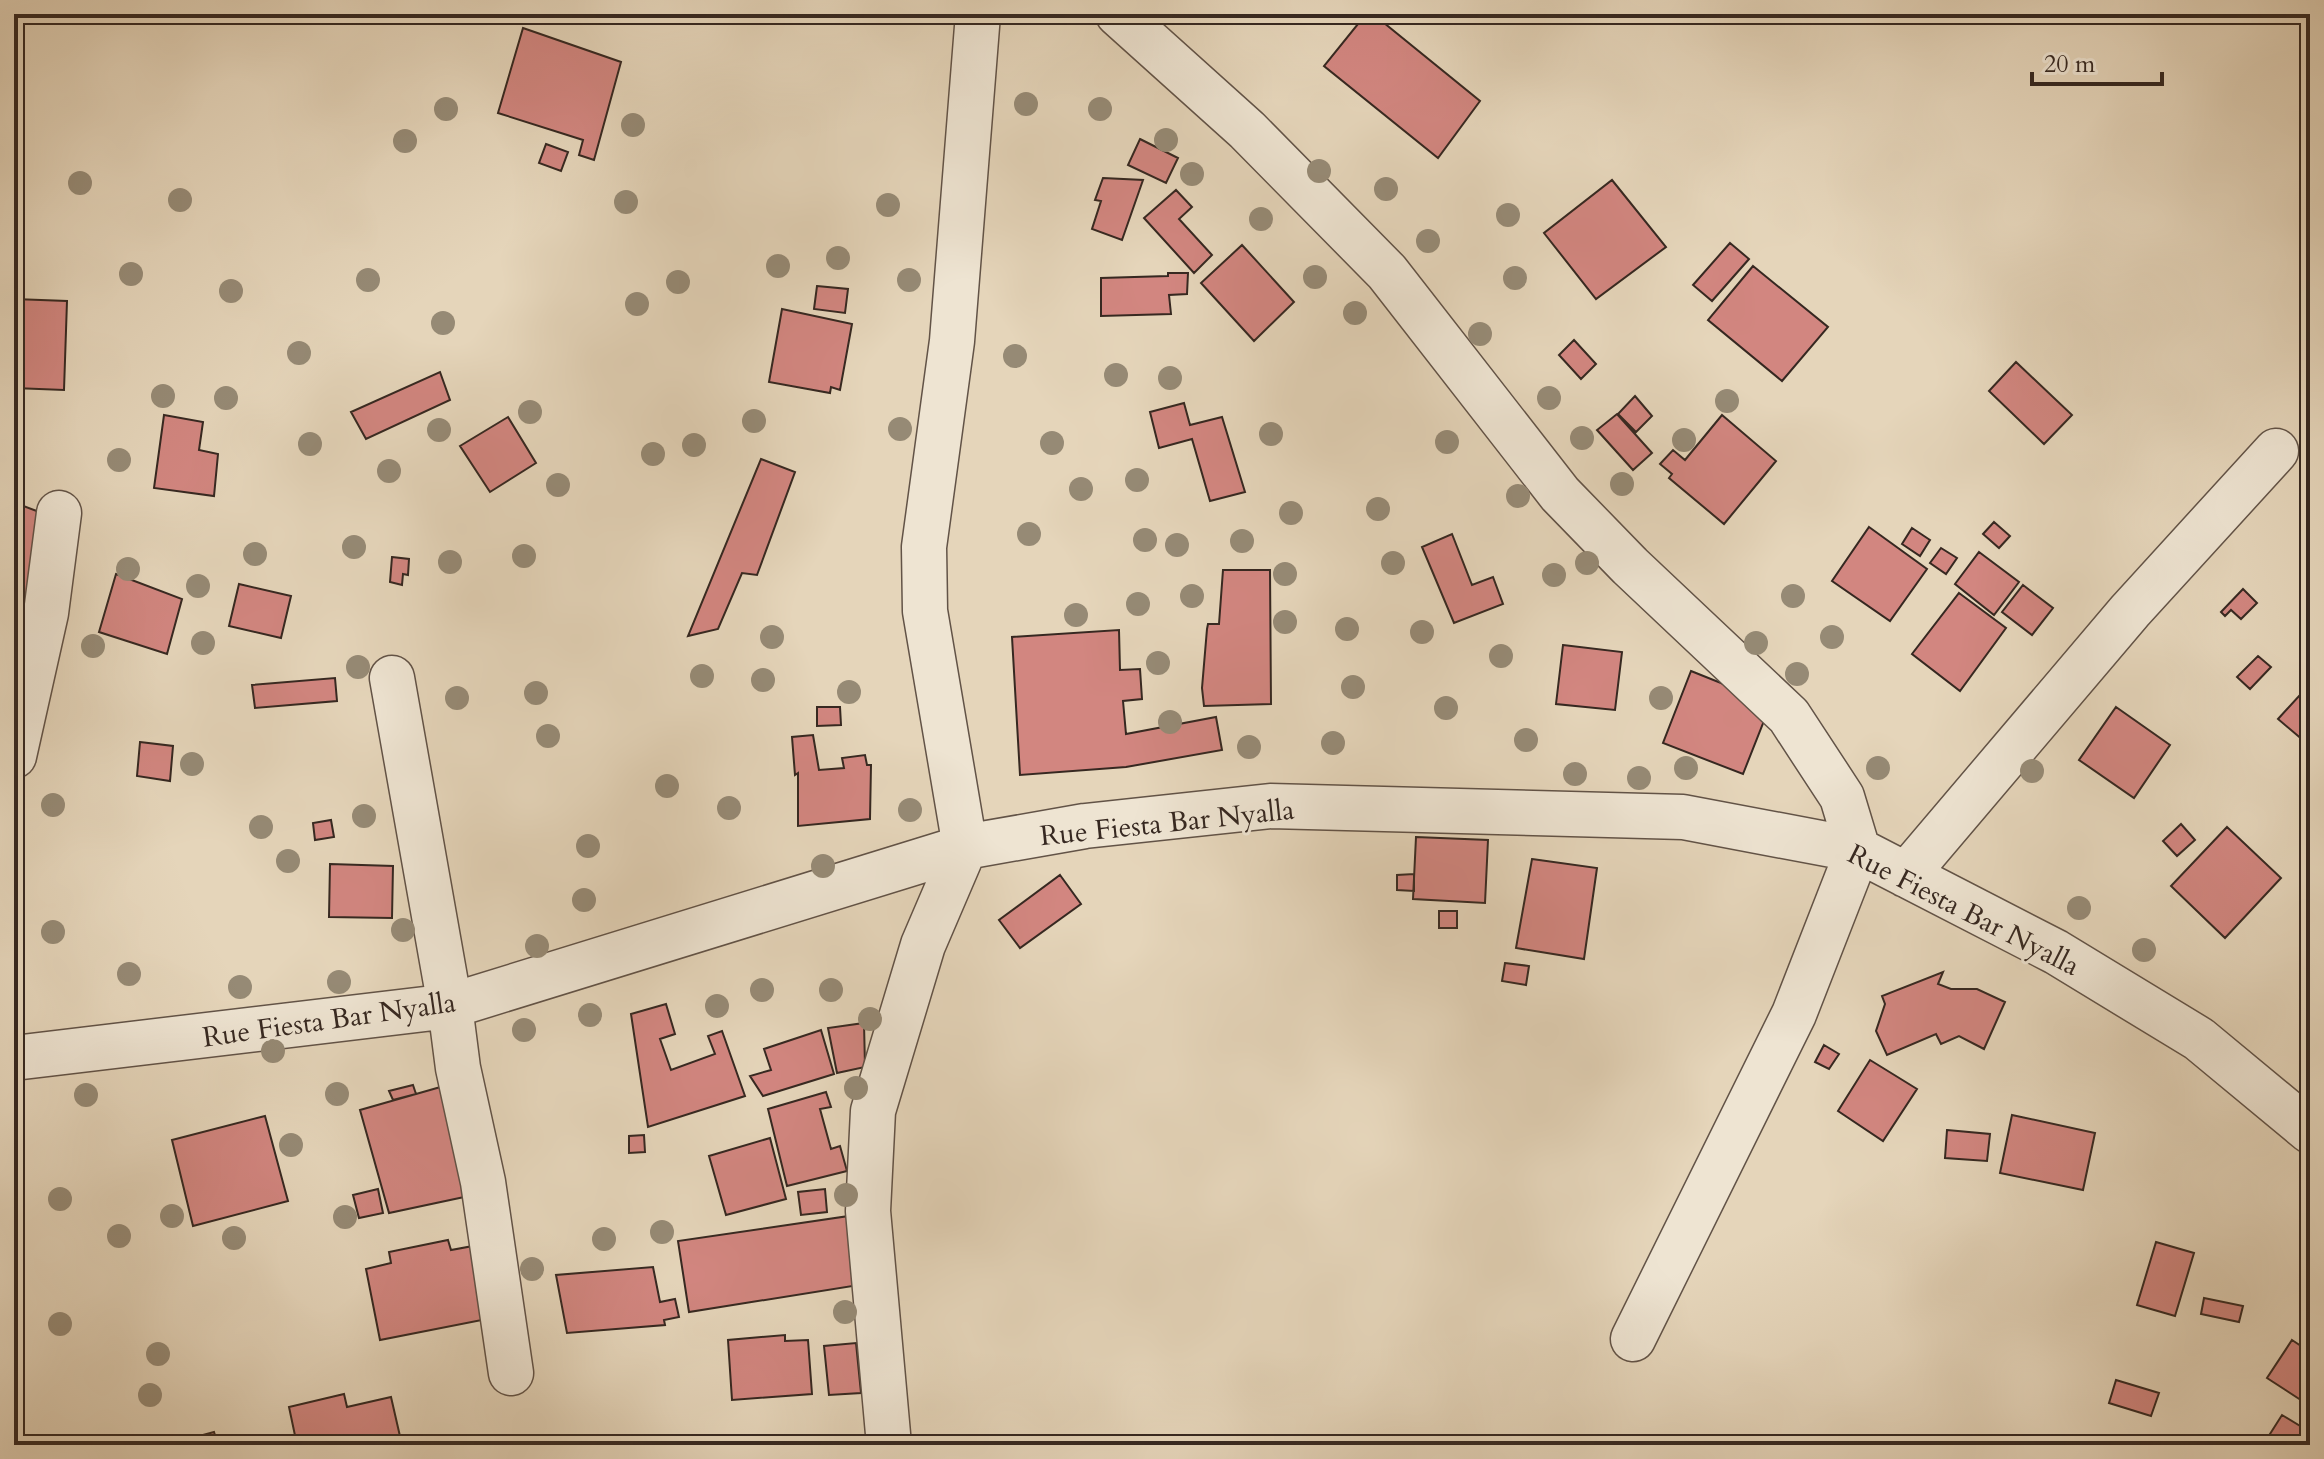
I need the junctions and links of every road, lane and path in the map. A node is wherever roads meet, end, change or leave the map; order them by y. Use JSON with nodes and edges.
{"nodes":[{"id":1,"x":978,"y":14,"type":"edge"},
{"id":2,"x":1118,"y":14,"type":"edge"},
{"id":3,"x":2276,"y":451,"type":"dead end"},
{"id":4,"x":59,"y":513,"type":"dead end"},
{"id":5,"x":392,"y":678,"type":"dead end"},
{"id":6,"x":14,"y":756,"type":"edge"},
{"id":7,"x":965,"y":847,"type":"junction"},
{"id":8,"x":1858,"y":850,"type":"junction"},
{"id":9,"x":1906,"y":875,"type":"junction"},
{"id":10,"x":450,"y":1006,"type":"junction"},
{"id":11,"x":14,"y":1058,"type":"edge"},
{"id":12,"x":2310,"y":1131,"type":"edge"},
{"id":13,"x":1633,"y":1339,"type":"dead end"},
{"id":14,"x":511,"y":1373,"type":"dead end"},
{"id":15,"x":889,"y":1445,"type":"edge"}],
"edges":[{"from":1,"to":7,"type":"street"},
{"from":2,"to":8,"type":"street"},
{"from":3,"to":9,"type":"street"},
{"from":4,"to":6,"type":"street"},
{"from":5,"to":10,"type":"street"},
{"from":7,"to":8,"type":"street","name":"Rue Fiesta Bar Nyalla"},
{"from":7,"to":10,"type":"street","name":"Rue Fiesta Bar Nyalla"},
{"from":7,"to":15,"type":"street"},
{"from":8,"to":9,"type":"street","name":"Rue Fiesta Bar Nyalla"},
{"from":8,"to":13,"type":"street"},
{"from":9,"to":12,"type":"street","name":"Rue Fiesta Bar Nyalla"},
{"from":10,"to":11,"type":"street","name":"Rue Fiesta Bar Nyalla"},
{"from":10,"to":14,"type":"street"}]}
